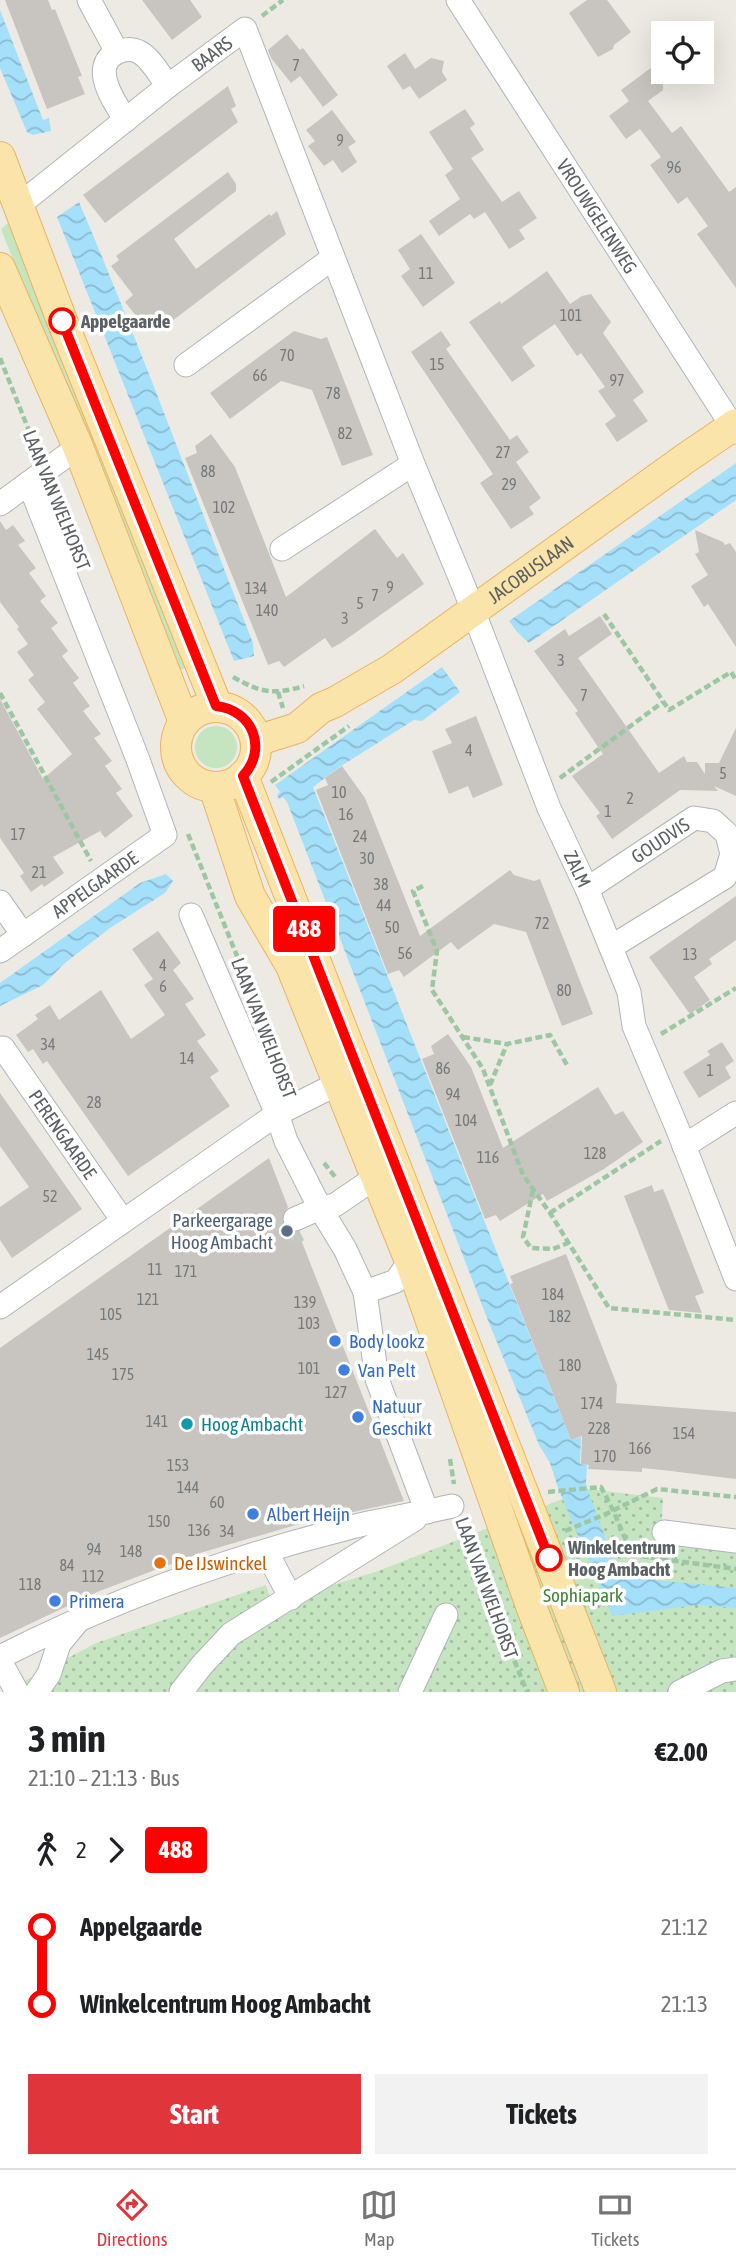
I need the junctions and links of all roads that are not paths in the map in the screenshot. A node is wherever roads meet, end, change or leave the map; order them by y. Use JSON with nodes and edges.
{"nodes":[{"id":1,"x":89,"y":0,"type":"edge"},
{"id":2,"x":457,"y":0,"type":"edge"},
{"id":3,"x":117,"y":52,"type":"junction"},
{"id":4,"x":168,"y":86,"type":"junction"},
{"id":5,"x":126,"y":120,"type":"junction"},
{"id":6,"x":0,"y":157,"type":"edge"},
{"id":7,"x":19,"y":205,"type":"junction"},
{"id":8,"x":333,"y":258,"type":"junction"},
{"id":9,"x":0,"y":268,"type":"edge"},
{"id":10,"x":186,"y":365,"type":"dead end"},
{"id":11,"x":735,"y":427,"type":"edge"},
{"id":12,"x":78,"y":447,"type":"junction"},
{"id":13,"x":413,"y":464,"type":"junction"},
{"id":14,"x":37,"y":477,"type":"junction"},
{"id":15,"x":0,"y":504,"type":"edge"},
{"id":16,"x":282,"y":549,"type":"dead end"},
{"id":17,"x":472,"y":610,"type":"junction"},
{"id":18,"x":216,"y":706,"type":"junction"},
{"id":19,"x":184,"y":722,"type":"junction"},
{"id":20,"x":252,"y":731,"type":"junction"},
{"id":21,"x":243,"y":776,"type":"junction"},
{"id":22,"x":214,"y":787,"type":"junction"},
{"id":23,"x":587,"y":889,"type":"junction"},
{"id":24,"x":0,"y":902,"type":"edge"},
{"id":25,"x":191,"y":915,"type":"dead end"},
{"id":26,"x":23,"y":935,"type":"junction"},
{"id":27,"x":611,"y":947,"type":"junction"},
{"id":28,"x":0,"y":951,"type":"edge"},
{"id":29,"x":3,"y":1048,"type":"dead end"},
{"id":30,"x":339,"y":1083,"type":"junction"},
{"id":31,"x":736,"y":1113,"type":"edge"},
{"id":32,"x":277,"y":1114,"type":"junction"},
{"id":33,"x":681,"y":1138,"type":"junction"},
{"id":34,"x":378,"y":1186,"type":"junction"},
{"id":35,"x":323,"y":1212,"type":"junction"},
{"id":36,"x":123,"y":1221,"type":"junction"},
{"id":37,"x":297,"y":1224,"type":"tunnel mouth"},
{"id":38,"x":409,"y":1278,"type":"junction"},
{"id":39,"x":736,"y":1279,"type":"edge"},
{"id":40,"x":365,"y":1292,"type":"junction"},
{"id":41,"x":0,"y":1307,"type":"edge"},
{"id":42,"x":455,"y":1503,"type":"road end"},
{"id":43,"x":427,"y":1512,"type":"junction"},
{"id":44,"x":664,"y":1532,"type":"dead end"},
{"id":45,"x":736,"y":1541,"type":"edge"},
{"id":46,"x":266,"y":1551,"type":"junction"},
{"id":47,"x":291,"y":1598,"type":"junction"},
{"id":48,"x":446,"y":1615,"type":"dead end"},
{"id":49,"x":80,"y":1618,"type":"junction"},
{"id":50,"x":0,"y":1659,"type":"edge"},
{"id":51,"x":736,"y":1669,"type":"edge"},
{"id":52,"x":17,"y":1692,"type":"edge"},
{"id":53,"x":37,"y":1692,"type":"edge"},
{"id":54,"x":180,"y":1692,"type":"edge"},
{"id":55,"x":410,"y":1692,"type":"edge"},
{"id":56,"x":564,"y":1692,"type":"edge"},
{"id":57,"x":601,"y":1692,"type":"edge"},
{"id":58,"x":680,"y":1692,"type":"edge"}],
"edges":[{"from":1,"to":3,"type":"street"},
{"from":2,"to":11,"type":"street","name":"VROUWGELENWEG"},
{"from":3,"to":4,"type":"street"},
{"from":3,"to":5,"type":"street"},
{"from":4,"to":5,"type":"street","name":"BAARS"},
{"from":4,"to":8,"type":"street","name":"BAARS"},
{"from":5,"to":7,"type":"street","name":"BAARS"},
{"from":6,"to":7,"type":"main road"},
{"from":7,"to":18,"type":"main road"},
{"from":8,"to":10,"type":"street"},
{"from":8,"to":13,"type":"street","name":"BAARS"},
{"from":9,"to":12,"type":"main road","name":"LAAN VAN WELHORST"},
{"from":11,"to":17,"type":"main road","name":"JACOBUSLAAN"},
{"from":12,"to":14,"type":"street"},
{"from":12,"to":19,"type":"main road","name":"LAAN VAN WELHORST"},
{"from":13,"to":16,"type":"street"},
{"from":13,"to":17,"type":"street","name":"BAARS"},
{"from":14,"to":15,"type":"street"},
{"from":14,"to":26,"type":"street","name":"APPELGAARDE"},
{"from":17,"to":20,"type":"main road","name":"JACOBUSLAAN"},
{"from":17,"to":23,"type":"street","name":"ZALM"},
{"from":18,"to":19,"type":"main road"},
{"from":18,"to":20,"type":"main road"},
{"from":19,"to":22,"type":"main road"},
{"from":20,"to":21,"type":"main road"},
{"from":21,"to":22,"type":"main road"},
{"from":21,"to":57,"type":"main road"},
{"from":22,"to":30,"type":"main road","name":"LAAN VAN WELHORST"},
{"from":23,"to":27,"type":"street","name":"ZALM"},
{"from":23,"to":27,"type":"street","name":"GOUDVIS"},
{"from":24,"to":26,"type":"street"},
{"from":25,"to":32,"type":"street"},
{"from":26,"to":28,"type":"street","name":"APPELGAARDE"},
{"from":27,"to":33,"type":"street","name":"ZALM"},
{"from":29,"to":36,"type":"street","name":"PERENGAARDE"},
{"from":30,"to":32,"type":"street"},
{"from":30,"to":34,"type":"main road","name":"LAAN VAN WELHORST"},
{"from":31,"to":33,"type":"street"},
{"from":32,"to":35,"type":"street"},
{"from":32,"to":36,"type":"street"},
{"from":33,"to":39,"type":"street","name":"ZALM"},
{"from":34,"to":35,"type":"street"},
{"from":34,"to":35,"type":"street"},
{"from":34,"to":38,"type":"main road","name":"LAAN VAN WELHORST"},
{"from":35,"to":37,"type":"street"},
{"from":35,"to":40,"type":"street"},
{"from":36,"to":41,"type":"street"},
{"from":38,"to":40,"type":"street"},
{"from":38,"to":56,"type":"main road","name":"LAAN VAN WELHORST"},
{"from":40,"to":43,"type":"street"},
{"from":42,"to":43,"type":"street"},
{"from":43,"to":46,"type":"street"},
{"from":43,"to":47,"type":"street"},
{"from":44,"to":45,"type":"street"},
{"from":46,"to":47,"type":"street"},
{"from":46,"to":49,"type":"street"},
{"from":47,"to":54,"type":"street"},
{"from":48,"to":55,"type":"street"},
{"from":49,"to":50,"type":"street"},
{"from":49,"to":53,"type":"street"},
{"from":50,"to":52,"type":"street"},
{"from":51,"to":58,"type":"street"}]}
